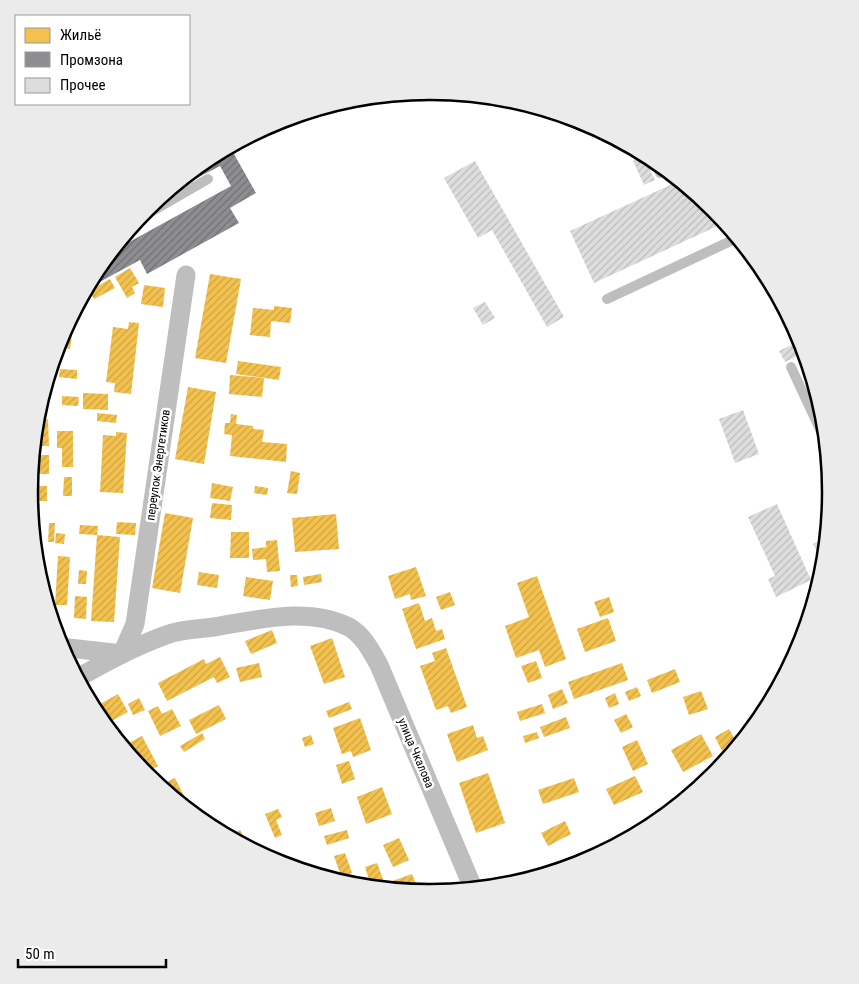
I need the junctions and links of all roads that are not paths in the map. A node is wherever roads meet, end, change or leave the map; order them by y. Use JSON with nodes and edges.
{"nodes":[{"id":1,"x":208,"y":180,"type":"dead end"},
{"id":2,"x":161,"y":206,"type":"edge"},
{"id":3,"x":730,"y":241,"type":"edge"},
{"id":4,"x":186,"y":275,"type":"dead end"},
{"id":5,"x":606,"y":299,"type":"dead end"},
{"id":6,"x":791,"y":367,"type":"dead end"},
{"id":7,"x":814,"y":417,"type":"edge"},
{"id":8,"x":70,"y":648,"type":"edge"},
{"id":9,"x":122,"y":654,"type":"junction"},
{"id":10,"x":83,"y":675,"type":"edge"},
{"id":11,"x":472,"y":882,"type":"edge"}],
"edges":[{"from":1,"to":2,"type":"lane"},
{"from":3,"to":5,"type":"lane"},
{"from":4,"to":9,"type":"street","name":"переулок Энергетиков"},
{"from":6,"to":7,"type":"lane"},
{"from":8,"to":9,"type":"street"},
{"from":9,"to":10,"type":"street"},
{"from":9,"to":11,"type":"street","name":"улица Чкалова"}]}
